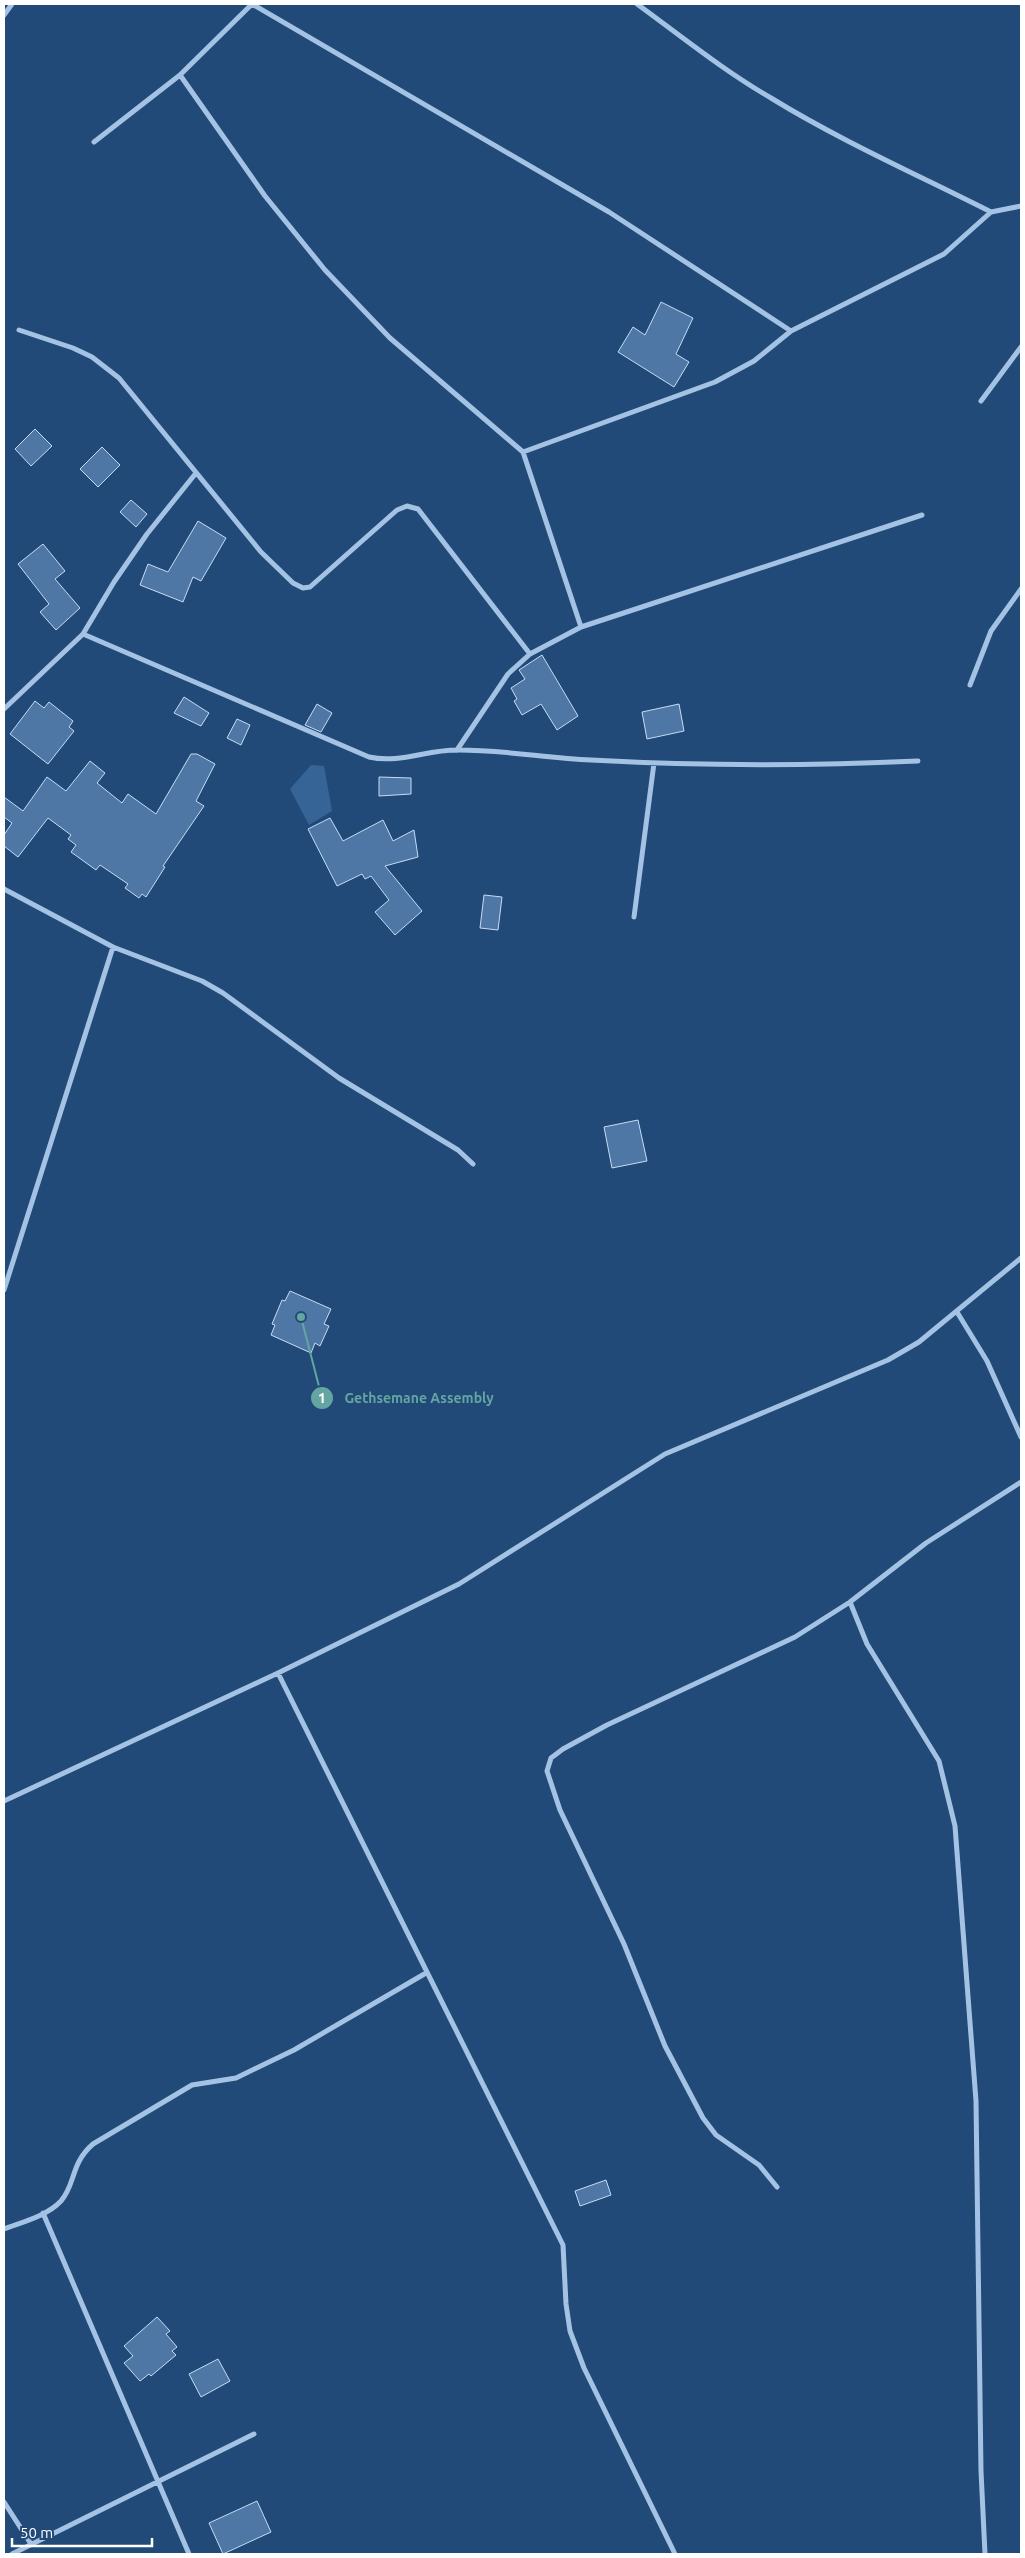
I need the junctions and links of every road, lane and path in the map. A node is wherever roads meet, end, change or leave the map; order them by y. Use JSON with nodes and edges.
{"nodes":[{"id":1,"x":12,"y":4,"type":"edge"},
{"id":2,"x":252,"y":4,"type":"edge"},
{"id":3,"x":637,"y":4,"type":"edge"},
{"id":4,"x":4,"y":15,"type":"edge"},
{"id":5,"x":180,"y":75,"type":"junction"},
{"id":6,"x":94,"y":142,"type":"dead end"},
{"id":7,"x":1021,"y":206,"type":"edge"},
{"id":8,"x":991,"y":212,"type":"junction"},
{"id":9,"x":19,"y":330,"type":"dead end"},
{"id":10,"x":791,"y":331,"type":"junction"},
{"id":11,"x":1021,"y":347,"type":"edge"},
{"id":12,"x":980,"y":401,"type":"dead end"},
{"id":13,"x":523,"y":452,"type":"junction"},
{"id":14,"x":196,"y":474,"type":"junction"},
{"id":15,"x":922,"y":515,"type":"dead end"},
{"id":16,"x":1021,"y":589,"type":"edge"},
{"id":17,"x":581,"y":627,"type":"junction"},
{"id":18,"x":83,"y":634,"type":"junction"},
{"id":19,"x":530,"y":654,"type":"junction"},
{"id":20,"x":970,"y":685,"type":"dead end"},
{"id":21,"x":4,"y":709,"type":"edge"},
{"id":22,"x":457,"y":750,"type":"junction"},
{"id":23,"x":918,"y":761,"type":"dead end"},
{"id":24,"x":654,"y":763,"type":"junction"},
{"id":25,"x":4,"y":889,"type":"edge"},
{"id":26,"x":634,"y":917,"type":"dead end"},
{"id":27,"x":113,"y":947,"type":"junction"},
{"id":28,"x":474,"y":1164,"type":"dead end"},
{"id":29,"x":1021,"y":1258,"type":"edge"},
{"id":30,"x":4,"y":1290,"type":"edge"},
{"id":31,"x":958,"y":1312,"type":"junction"},
{"id":32,"x":1021,"y":1437,"type":"edge"},
{"id":33,"x":1021,"y":1482,"type":"edge"},
{"id":34,"x":850,"y":1602,"type":"junction"},
{"id":35,"x":278,"y":1673,"type":"junction"},
{"id":36,"x":4,"y":1801,"type":"edge"},
{"id":37,"x":426,"y":1973,"type":"junction"},
{"id":38,"x":776,"y":2187,"type":"dead end"},
{"id":39,"x":43,"y":2213,"type":"junction"},
{"id":40,"x":4,"y":2229,"type":"edge"},
{"id":41,"x":254,"y":2434,"type":"dead end"},
{"id":42,"x":157,"y":2482,"type":"junction"},
{"id":43,"x":4,"y":2502,"type":"edge"},
{"id":44,"x":31,"y":2544,"type":"junction"},
{"id":45,"x":12,"y":2554,"type":"edge"},
{"id":46,"x":189,"y":2554,"type":"edge"},
{"id":47,"x":675,"y":2554,"type":"edge"},
{"id":48,"x":985,"y":2554,"type":"edge"}],
"edges":[{"from":1,"to":4,"type":"street"},
{"from":2,"to":5,"type":"street"},
{"from":2,"to":10,"type":"street"},
{"from":3,"to":8,"type":"street"},
{"from":5,"to":6,"type":"street"},
{"from":5,"to":13,"type":"street"},
{"from":7,"to":8,"type":"street"},
{"from":8,"to":10,"type":"street"},
{"from":9,"to":14,"type":"street"},
{"from":10,"to":13,"type":"street"},
{"from":11,"to":12,"type":"street"},
{"from":13,"to":17,"type":"street"},
{"from":14,"to":18,"type":"street"},
{"from":14,"to":19,"type":"street"},
{"from":15,"to":17,"type":"street"},
{"from":16,"to":20,"type":"street"},
{"from":17,"to":19,"type":"street"},
{"from":18,"to":21,"type":"street"},
{"from":18,"to":22,"type":"street"},
{"from":19,"to":22,"type":"street"},
{"from":22,"to":24,"type":"street"},
{"from":23,"to":24,"type":"street"},
{"from":24,"to":26,"type":"street"},
{"from":25,"to":27,"type":"street"},
{"from":27,"to":28,"type":"street"},
{"from":27,"to":30,"type":"street"},
{"from":29,"to":31,"type":"street"},
{"from":31,"to":32,"type":"street"},
{"from":31,"to":35,"type":"street"},
{"from":33,"to":34,"type":"street"},
{"from":34,"to":38,"type":"street"},
{"from":34,"to":48,"type":"street"},
{"from":35,"to":36,"type":"street"},
{"from":35,"to":37,"type":"street"},
{"from":37,"to":39,"type":"street"},
{"from":37,"to":47,"type":"street"},
{"from":39,"to":40,"type":"street"},
{"from":39,"to":42,"type":"street"},
{"from":41,"to":42,"type":"street"},
{"from":42,"to":44,"type":"street"},
{"from":42,"to":46,"type":"street"},
{"from":43,"to":44,"type":"street"},
{"from":44,"to":45,"type":"street"}]}
